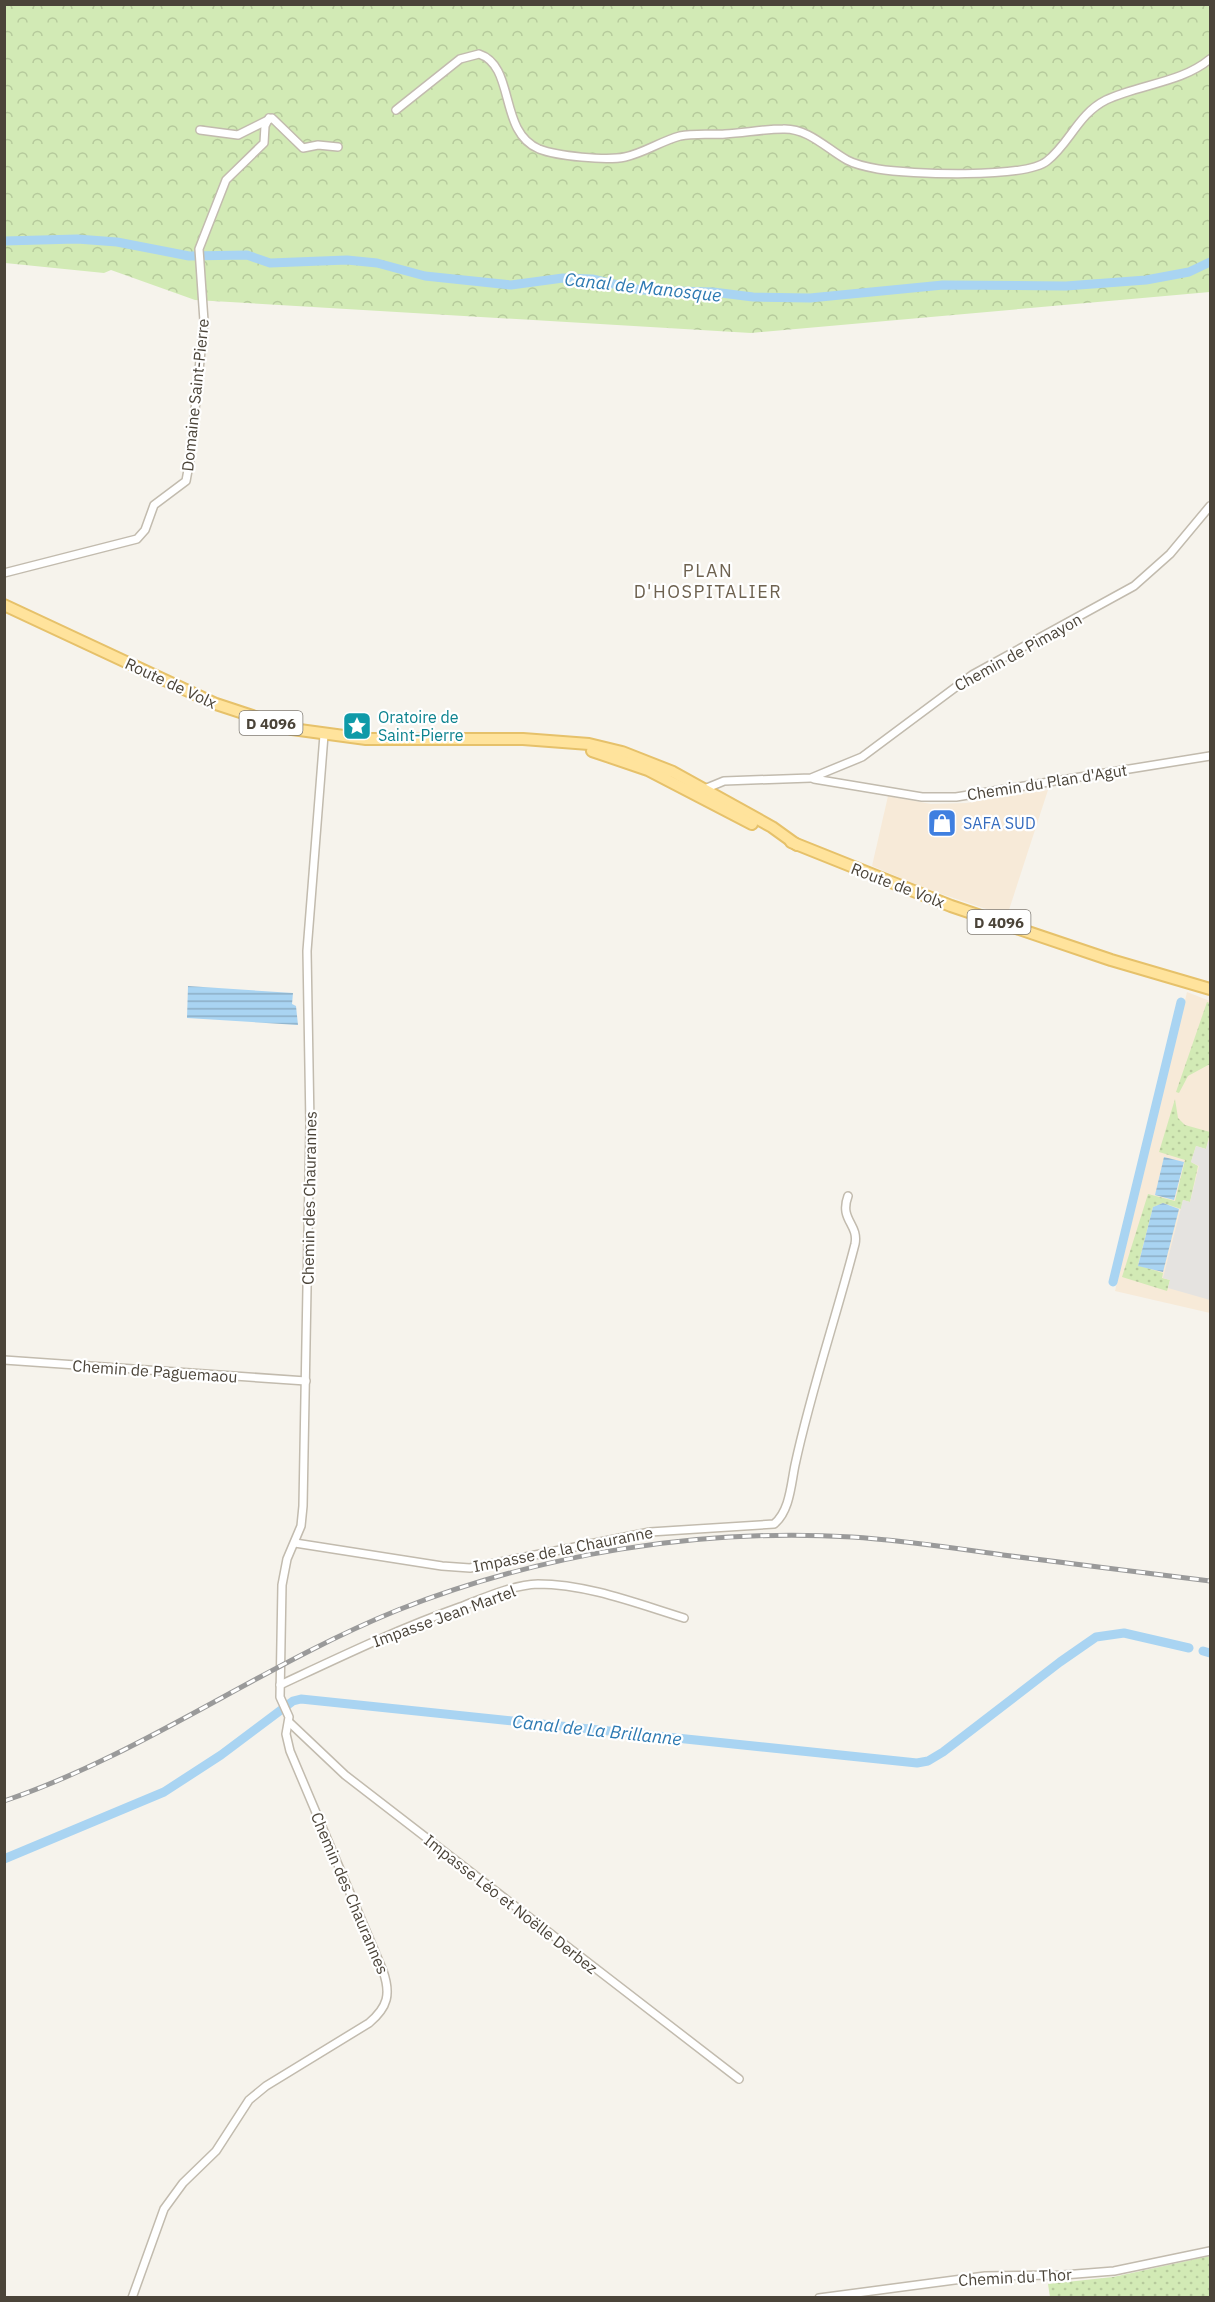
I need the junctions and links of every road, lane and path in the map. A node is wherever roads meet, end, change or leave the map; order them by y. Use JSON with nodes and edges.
{"nodes":[{"id":1,"x":1210,"y":59,"type":"edge"},
{"id":2,"x":396,"y":110,"type":"dead end"},
{"id":3,"x":269,"y":118,"type":"junction"},
{"id":4,"x":200,"y":130,"type":"dead end"},
{"id":5,"x":338,"y":147,"type":"dead end"},
{"id":6,"x":1210,"y":506,"type":"edge"},
{"id":7,"x":4,"y":573,"type":"edge"},
{"id":8,"x":4,"y":605,"type":"edge"},
{"id":9,"x":324,"y":735,"type":"junction"},
{"id":10,"x":561,"y":742,"type":"junction"},
{"id":11,"x":1210,"y":756,"type":"edge"},
{"id":12,"x":648,"y":770,"type":"junction"},
{"id":13,"x":811,"y":778,"type":"junction"},
{"id":14,"x":704,"y":788,"type":"junction"},
{"id":15,"x":797,"y":845,"type":"junction"},
{"id":16,"x":1209,"y":989,"type":"edge"},
{"id":17,"x":848,"y":1196,"type":"dead end"},
{"id":18,"x":4,"y":1360,"type":"edge"},
{"id":19,"x":306,"y":1381,"type":"junction"},
{"id":20,"x":295,"y":1543,"type":"junction"},
{"id":21,"x":684,"y":1618,"type":"dead end"},
{"id":22,"x":280,"y":1685,"type":"junction"},
{"id":23,"x":289,"y":1722,"type":"junction"},
{"id":24,"x":739,"y":2079,"type":"dead end"},
{"id":25,"x":1210,"y":2251,"type":"edge"},
{"id":26,"x":132,"y":2298,"type":"edge"},
{"id":27,"x":819,"y":2298,"type":"edge"}],
"edges":[{"from":1,"to":2,"type":"street"},
{"from":3,"to":4,"type":"street"},
{"from":3,"to":5,"type":"street"},
{"from":3,"to":7,"type":"street","name":"Domaine Saint-Pierre"},
{"from":6,"to":13,"type":"street","name":"Chemin de Pimayon"},
{"from":8,"to":9,"type":"main road","name":"Route de Volx","number":"D 4096"},
{"from":9,"to":10,"type":"main road","name":"Route de Volx","number":"D 4096"},
{"from":9,"to":19,"type":"street","name":"Chemin des Chaurannes"},
{"from":10,"to":12,"type":"main road","name":"Route de Volx","number":"D 4096"},
{"from":10,"to":14,"type":"main road","name":"Route de Volx","number":"D 4096"},
{"from":11,"to":13,"type":"street","name":"Chemin du Plan d'Agut"},
{"from":12,"to":14,"type":"street"},
{"from":12,"to":15,"type":"main road","name":"Route de Volx","number":"D 4096"},
{"from":13,"to":14,"type":"street","name":"Chemin de Pimayon"},
{"from":14,"to":15,"type":"main road","name":"Route de Volx","number":"D 4096"},
{"from":15,"to":16,"type":"main road","name":"Route de Volx","number":"D 4096"},
{"from":17,"to":20,"type":"street","name":"Impasse de la Chauranne"},
{"from":18,"to":19,"type":"street","name":"Chemin de Paguemaou"},
{"from":19,"to":20,"type":"street","name":"Chemin des Chaurannes"},
{"from":20,"to":22,"type":"street","name":"Chemin des Chaurannes"},
{"from":21,"to":22,"type":"street","name":"Impasse Jean Martel"},
{"from":22,"to":23,"type":"street","name":"Chemin des Chaurannes"},
{"from":23,"to":24,"type":"street","name":"Impasse Léo et Noëlle Derbez"},
{"from":23,"to":26,"type":"street","name":"Chemin des Chaurannes"},
{"from":25,"to":27,"type":"street","name":"Chemin du Thor"}]}
